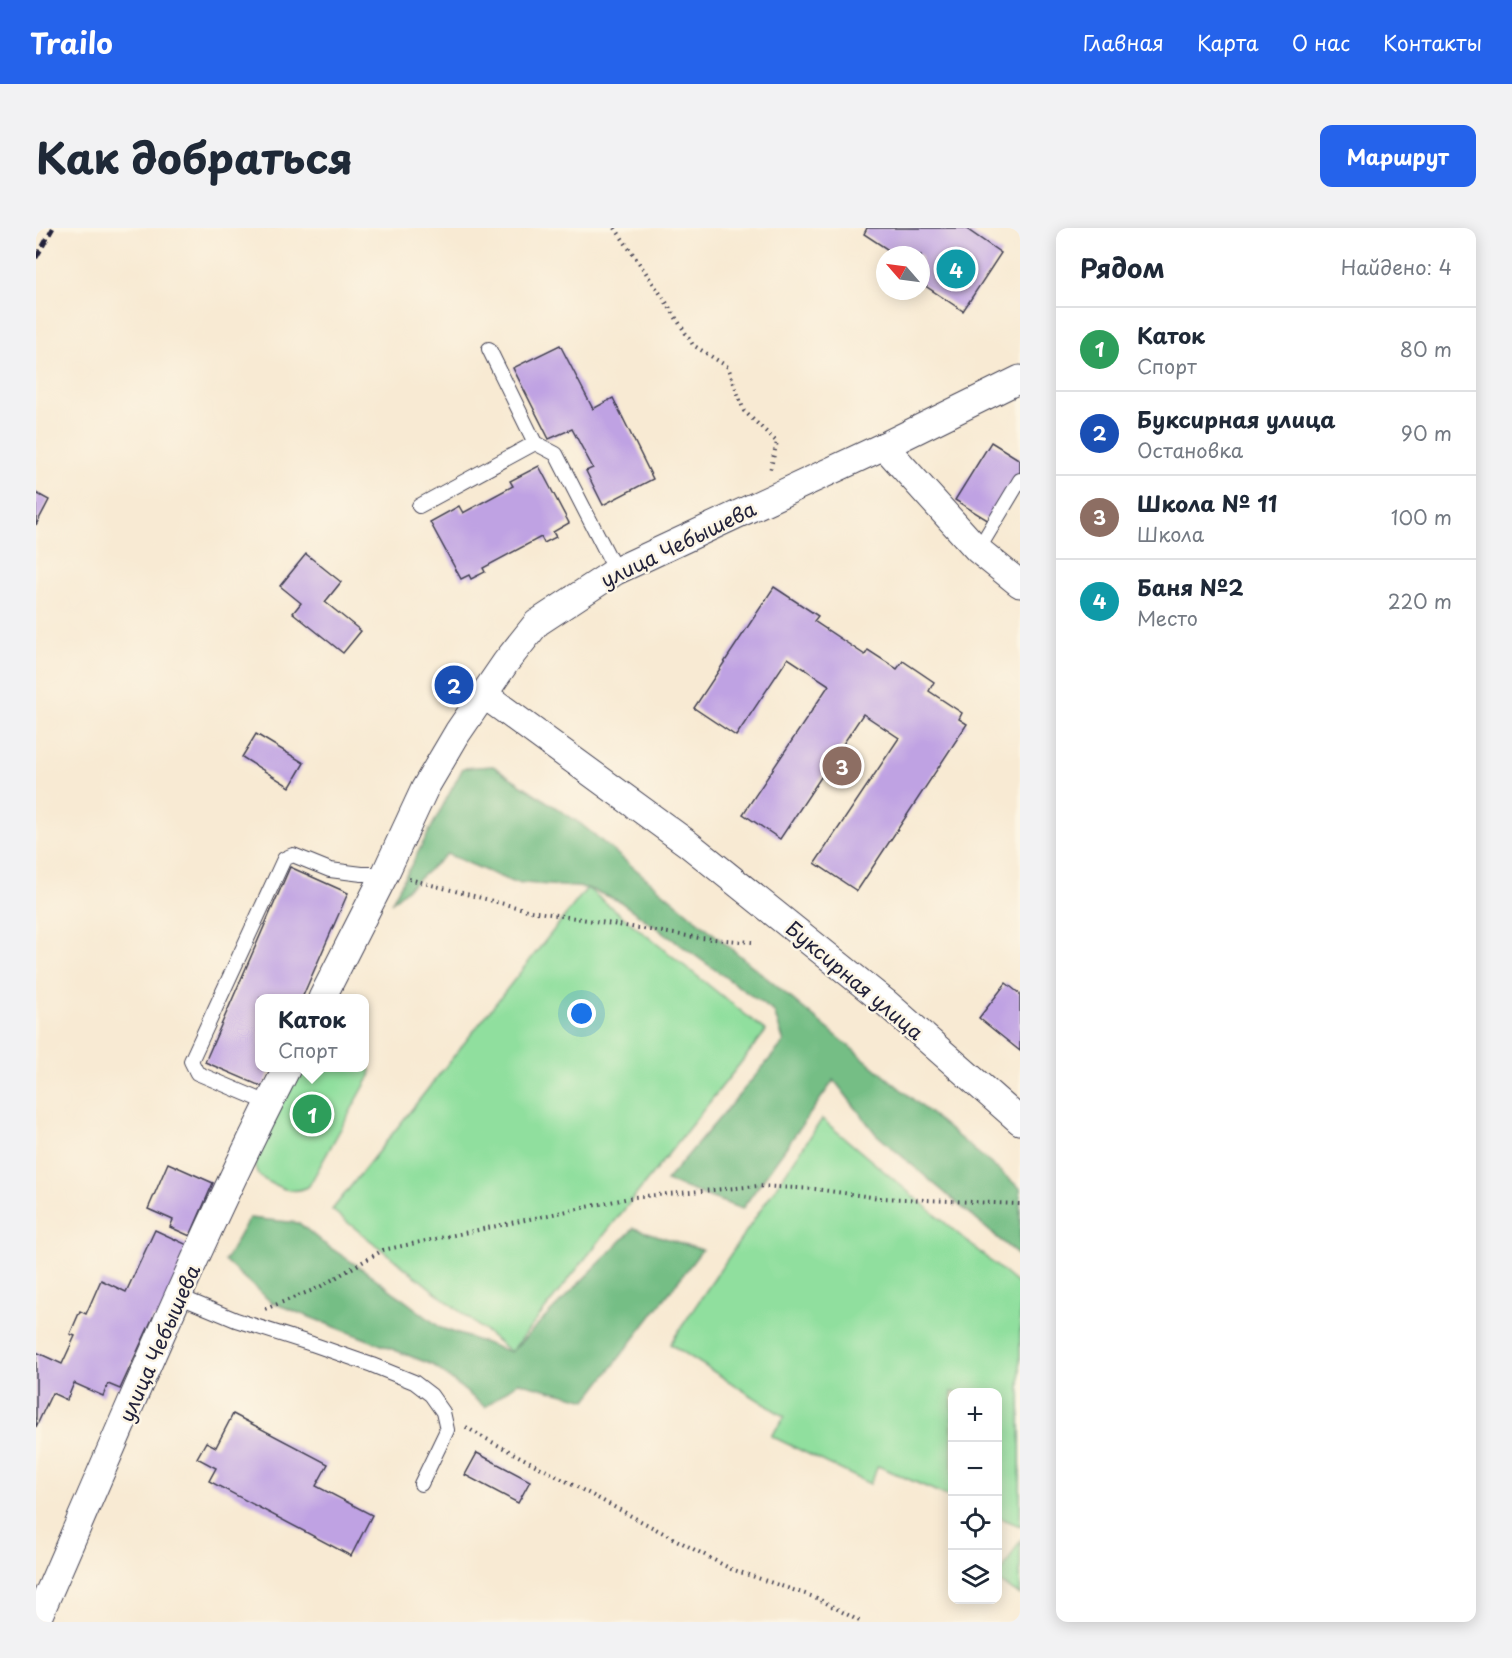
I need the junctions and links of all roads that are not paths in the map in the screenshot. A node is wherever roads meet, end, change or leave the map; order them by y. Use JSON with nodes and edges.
{"nodes":[{"id":1,"x":489,"y":348,"type":"dead end"},
{"id":2,"x":1020,"y":379,"type":"edge"},
{"id":3,"x":535,"y":443,"type":"junction"},
{"id":4,"x":884,"y":446,"type":"junction"},
{"id":5,"x":1020,"y":480,"type":"edge"},
{"id":6,"x":419,"y":506,"type":"dead end"},
{"id":7,"x":978,"y":550,"type":"junction"},
{"id":8,"x":616,"y":571,"type":"junction"},
{"id":9,"x":1020,"y":584,"type":"edge"},
{"id":10,"x":483,"y":694,"type":"junction"},
{"id":11,"x":385,"y":874,"type":"junction"},
{"id":12,"x":325,"y":994,"type":"edge"},
{"id":13,"x":284,"y":1072,"type":"edge"},
{"id":14,"x":268,"y":1103,"type":"junction"},
{"id":15,"x":1020,"y":1121,"type":"edge"},
{"id":16,"x":178,"y":1296,"type":"junction"},
{"id":17,"x":421,"y":1484,"type":"dead end"},
{"id":18,"x":36,"y":1622,"type":"edge"}],
"edges":[{"from":1,"to":3,"type":"lane"},
{"from":2,"to":4,"type":"street","name":"улица Чебышева"},
{"from":3,"to":6,"type":"lane"},
{"from":3,"to":8,"type":"lane"},
{"from":4,"to":7,"type":"street"},
{"from":4,"to":8,"type":"street","name":"улица Чебышева"},
{"from":5,"to":7,"type":"lane"},
{"from":7,"to":9,"type":"street"},
{"from":8,"to":10,"type":"street","name":"улица Чебышева"},
{"from":10,"to":11,"type":"street","name":"улица Чебышева"},
{"from":10,"to":15,"type":"street","name":"Буксирная улица"},
{"from":11,"to":12,"type":"street","name":"улица Чебышева"},
{"from":11,"to":14,"type":"lane"},
{"from":13,"to":14,"type":"street","name":"улица Чебышева"},
{"from":14,"to":16,"type":"street","name":"улица Чебышева"},
{"from":16,"to":17,"type":"lane"},
{"from":16,"to":18,"type":"street","name":"улица Чебышева"}]}
